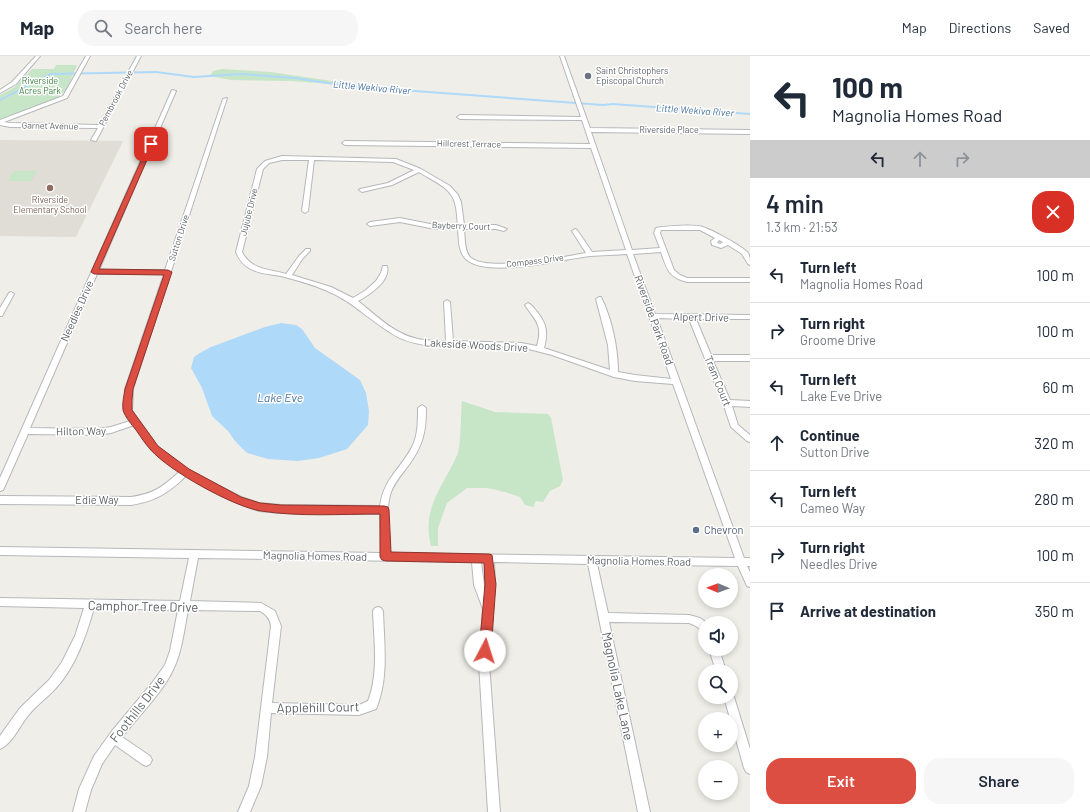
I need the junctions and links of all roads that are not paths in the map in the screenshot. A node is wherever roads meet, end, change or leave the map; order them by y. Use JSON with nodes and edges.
{"nodes":[{"id":1,"x":38,"y":56,"type":"edge"},
{"id":2,"x":88,"y":56,"type":"edge"},
{"id":3,"x":139,"y":56,"type":"edge"},
{"id":4,"x":562,"y":56,"type":"edge"},
{"id":5,"x":174,"y":91,"type":"dead end"},
{"id":6,"x":0,"y":92,"type":"edge"},
{"id":7,"x":225,"y":99,"type":"dead end"},
{"id":8,"x":460,"y":117,"type":"dead end"},
{"id":9,"x":584,"y":119,"type":"junction"},
{"id":10,"x":0,"y":122,"type":"edge"},
{"id":11,"x":101,"y":126,"type":"junction"},
{"id":12,"x":588,"y":130,"type":"junction"},
{"id":13,"x":750,"y":132,"type":"edge"},
{"id":14,"x":94,"y":140,"type":"dead end"},
{"id":15,"x":345,"y":143,"type":"dead end"},
{"id":16,"x":594,"y":146,"type":"junction"},
{"id":17,"x":312,"y":158,"type":"junction"},
{"id":18,"x":419,"y":170,"type":"junction"},
{"id":19,"x":362,"y":190,"type":"dead end"},
{"id":20,"x":305,"y":211,"type":"dead end"},
{"id":21,"x":370,"y":224,"type":"dead end"},
{"id":22,"x":460,"y":227,"type":"junction"},
{"id":23,"x":504,"y":229,"type":"dead end"},
{"id":24,"x":575,"y":231,"type":"dead end"},
{"id":25,"x":308,"y":250,"type":"dead end"},
{"id":26,"x":664,"y":252,"type":"junction"},
{"id":27,"x":630,"y":253,"type":"junction"},
{"id":28,"x":590,"y":254,"type":"junction"},
{"id":29,"x":750,"y":263,"type":"edge"},
{"id":30,"x":385,"y":267,"type":"dead end"},
{"id":31,"x":94,"y":272,"type":"junction"},
{"id":32,"x":168,"y":272,"type":"junction"},
{"id":33,"x":288,"y":276,"type":"junction"},
{"id":34,"x":750,"y":280,"type":"edge"},
{"id":35,"x":11,"y":294,"type":"dead end"},
{"id":36,"x":599,"y":298,"type":"dead end"},
{"id":37,"x":353,"y":301,"type":"junction"},
{"id":38,"x":447,"y":302,"type":"dead end"},
{"id":39,"x":528,"y":305,"type":"dead end"},
{"id":40,"x":0,"y":314,"type":"edge"},
{"id":41,"x":653,"y":316,"type":"junction"},
{"id":42,"x":692,"y":317,"type":"junction"},
{"id":43,"x":750,"y":318,"type":"edge"},
{"id":44,"x":450,"y":344,"type":"junction"},
{"id":45,"x":540,"y":349,"type":"junction"},
{"id":46,"x":709,"y":358,"type":"junction"},
{"id":47,"x":750,"y":358,"type":"edge"},
{"id":48,"x":614,"y":374,"type":"junction"},
{"id":49,"x":676,"y":382,"type":"junction"},
{"id":50,"x":727,"y":403,"type":"junction"},
{"id":51,"x":750,"y":404,"type":"edge"},
{"id":52,"x":422,"y":408,"type":"dead end"},
{"id":53,"x":135,"y":422,"type":"junction"},
{"id":54,"x":25,"y":431,"type":"junction"},
{"id":55,"x":750,"y":439,"type":"edge"},
{"id":56,"x":185,"y":472,"type":"junction"},
{"id":57,"x":0,"y":488,"type":"edge"},
{"id":58,"x":0,"y":500,"type":"edge"},
{"id":59,"x":384,"y":510,"type":"junction"},
{"id":60,"x":0,"y":551,"type":"edge"},
{"id":61,"x":194,"y":554,"type":"junction"},
{"id":62,"x":386,"y":557,"type":"junction"},
{"id":63,"x":476,"y":558,"type":"junction"},
{"id":64,"x":489,"y":558,"type":"junction"},
{"id":65,"x":592,"y":561,"type":"junction"},
{"id":66,"x":745,"y":562,"type":"edge"},
{"id":67,"x":478,"y":578,"type":"junction"},
{"id":68,"x":490,"y":579,"type":"junction"},
{"id":69,"x":750,"y":583,"type":"edge"},
{"id":70,"x":0,"y":602,"type":"edge"},
{"id":71,"x":90,"y":604,"type":"junction"},
{"id":72,"x":184,"y":607,"type":"junction"},
{"id":73,"x":488,"y":609,"type":"junction"},
{"id":74,"x":378,"y":611,"type":"dead end"},
{"id":75,"x":604,"y":617,"type":"junction"},
{"id":76,"x":698,"y":622,"type":"edge"},
{"id":77,"x":731,"y":704,"type":"edge"},
{"id":78,"x":266,"y":708,"type":"junction"},
{"id":79,"x":114,"y":738,"type":"junction"},
{"id":80,"x":0,"y":744,"type":"edge"},
{"id":81,"x":146,"y":760,"type":"dead end"},
{"id":82,"x":750,"y":768,"type":"edge"},
{"id":83,"x":79,"y":812,"type":"edge"},
{"id":84,"x":244,"y":812,"type":"edge"},
{"id":85,"x":494,"y":812,"type":"edge"},
{"id":86,"x":644,"y":812,"type":"edge"}],
"edges":[{"from":1,"to":6,"type":"street"},
{"from":2,"to":10,"type":"street"},
{"from":3,"to":11,"type":"street","name":"Pembrook Drive"},
{"from":4,"to":9,"type":"street","name":"Riverside Park Road"},
{"from":5,"to":31,"type":"street","name":"Needles Drive"},
{"from":7,"to":32,"type":"street","name":"Sutton Drive"},
{"from":8,"to":9,"type":"street"},
{"from":9,"to":12,"type":"street","name":"Riverside Park Road"},
{"from":10,"to":11,"type":"street","name":"Garnet Avenue"},
{"from":11,"to":14,"type":"street","name":"Pembrook Drive"},
{"from":12,"to":13,"type":"street","name":"Riverside Place"},
{"from":12,"to":16,"type":"street","name":"Riverside Park Road"},
{"from":15,"to":16,"type":"street","name":"Hillcrest Terrace"},
{"from":16,"to":27,"type":"street","name":"Riverside Park Road"},
{"from":17,"to":18,"type":"street","name":"Compass Drive"},
{"from":17,"to":20,"type":"street"},
{"from":17,"to":33,"type":"street","name":"Jujube Drive"},
{"from":18,"to":19,"type":"street"},
{"from":18,"to":22,"type":"street","name":"Compass Drive"},
{"from":21,"to":22,"type":"street","name":"Bayberry Court"},
{"from":22,"to":23,"type":"street","name":"Bayberry Court"},
{"from":22,"to":28,"type":"street","name":"Compass Drive"},
{"from":24,"to":28,"type":"street"},
{"from":25,"to":33,"type":"street"},
{"from":26,"to":27,"type":"street","name":"Compass Drive"},
{"from":26,"to":29,"type":"street"},
{"from":26,"to":34,"type":"street"},
{"from":27,"to":28,"type":"street","name":"Compass Drive"},
{"from":27,"to":41,"type":"street","name":"Riverside Park Road"},
{"from":30,"to":37,"type":"street"},
{"from":31,"to":32,"type":"street"},
{"from":31,"to":54,"type":"street","name":"Needles Drive"},
{"from":32,"to":53,"type":"street","name":"Sutton Drive"},
{"from":33,"to":37,"type":"street","name":"Lakeside Woods Drive"},
{"from":35,"to":40,"type":"street"},
{"from":36,"to":48,"type":"street"},
{"from":37,"to":44,"type":"street","name":"Lakeside Woods Drive"},
{"from":38,"to":44,"type":"street"},
{"from":39,"to":45,"type":"street"},
{"from":41,"to":42,"type":"street","name":"Alpert Drive"},
{"from":41,"to":49,"type":"street","name":"Riverside Park Road"},
{"from":42,"to":43,"type":"street","name":"Alpert Drive"},
{"from":42,"to":46,"type":"street","name":"Tram Court"},
{"from":44,"to":45,"type":"street","name":"Lakeside Woods Drive"},
{"from":45,"to":48,"type":"street","name":"Lakeside Woods Drive"},
{"from":46,"to":47,"type":"street"},
{"from":46,"to":50,"type":"street","name":"Tram Court"},
{"from":48,"to":49,"type":"street","name":"Lakeside Woods Drive"},
{"from":49,"to":66,"type":"street","name":"Riverside Park Road"},
{"from":50,"to":51,"type":"street"},
{"from":50,"to":55,"type":"street","name":"Tram Court"},
{"from":52,"to":59,"type":"street"},
{"from":53,"to":54,"type":"street","name":"Hilton Way"},
{"from":53,"to":56,"type":"street","name":"Sutton Drive"},
{"from":54,"to":57,"type":"street","name":"Needles Drive"},
{"from":56,"to":58,"type":"street","name":"Edie Way"},
{"from":56,"to":59,"type":"street","name":"Sutton Drive"},
{"from":59,"to":62,"type":"street"},
{"from":60,"to":61,"type":"street","name":"Magnolia Homes Road"},
{"from":61,"to":62,"type":"street","name":"Magnolia Homes Road"},
{"from":61,"to":72,"type":"street","name":"Foothills Drive"},
{"from":62,"to":63,"type":"street","name":"Magnolia Homes Road"},
{"from":63,"to":64,"type":"street","name":"Magnolia Homes Road"},
{"from":63,"to":67,"type":"street"},
{"from":64,"to":65,"type":"street","name":"Magnolia Homes Road"},
{"from":64,"to":68,"type":"street"},
{"from":65,"to":66,"type":"street","name":"Magnolia Homes Road"},
{"from":65,"to":75,"type":"street","name":"Magnolia Lake Lane"},
{"from":66,"to":69,"type":"street","name":"Riverside Park Road"},
{"from":67,"to":68,"type":"street"},
{"from":67,"to":73,"type":"street"},
{"from":68,"to":73,"type":"street"},
{"from":70,"to":71,"type":"street","name":"Camphor Tree Drive"},
{"from":71,"to":72,"type":"street","name":"Camphor Tree Drive"},
{"from":71,"to":80,"type":"street"},
{"from":72,"to":78,"type":"street","name":"Camphor Tree Drive"},
{"from":72,"to":79,"type":"street","name":"Foothills Drive"},
{"from":73,"to":85,"type":"street"},
{"from":74,"to":78,"type":"street","name":"Applehill Court"},
{"from":75,"to":76,"type":"street"},
{"from":75,"to":86,"type":"street","name":"Magnolia Lake Lane"},
{"from":77,"to":82,"type":"street"},
{"from":78,"to":84,"type":"street"},
{"from":79,"to":81,"type":"street"},
{"from":79,"to":83,"type":"street","name":"Foothills Drive"}]}
